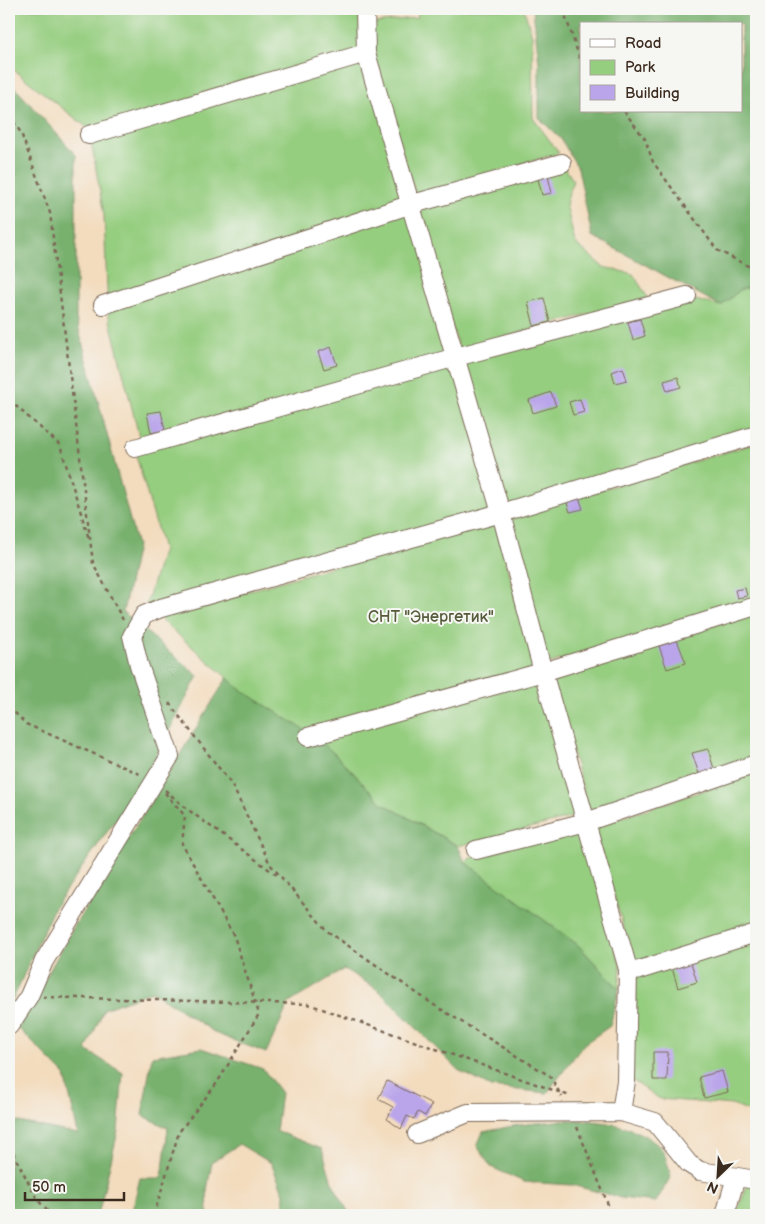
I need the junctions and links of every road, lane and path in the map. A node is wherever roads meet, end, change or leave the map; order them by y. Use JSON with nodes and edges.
{"nodes":[{"id":1,"x":365,"y":9,"type":"edge"},
{"id":2,"x":563,"y":9,"type":"edge"},
{"id":3,"x":366,"y":53,"type":"junction"},
{"id":4,"x":580,"y":59,"type":"edge"},
{"id":5,"x":625,"y":112,"type":"edge"},
{"id":6,"x":9,"y":115,"type":"edge"},
{"id":7,"x":89,"y":135,"type":"dead end"},
{"id":8,"x":562,"y":163,"type":"dead end"},
{"id":9,"x":409,"y":205,"type":"junction"},
{"id":10,"x":756,"y":270,"type":"edge"},
{"id":11,"x":687,"y":296,"type":"dead end"},
{"id":12,"x":103,"y":305,"type":"dead end"},
{"id":13,"x":456,"y":357,"type":"junction"},
{"id":14,"x":9,"y":400,"type":"edge"},
{"id":15,"x":756,"y":435,"type":"edge"},
{"id":16,"x":135,"y":448,"type":"dead end"},
{"id":17,"x":501,"y":513,"type":"junction"},
{"id":18,"x":91,"y":546,"type":"junction"},
{"id":19,"x":756,"y":606,"type":"edge"},
{"id":20,"x":132,"y":636,"type":"junction"},
{"id":21,"x":542,"y":672,"type":"junction"},
{"id":22,"x":168,"y":700,"type":"dead end"},
{"id":23,"x":308,"y":736,"type":"dead end"},
{"id":24,"x":756,"y":764,"type":"edge"},
{"id":25,"x":154,"y":781,"type":"junction"},
{"id":26,"x":586,"y":822,"type":"junction"},
{"id":27,"x":476,"y":850,"type":"dead end"},
{"id":28,"x":756,"y":933,"type":"edge"},
{"id":29,"x":628,"y":969,"type":"junction"},
{"id":30,"x":29,"y":996,"type":"junction"},
{"id":31,"x":256,"y":1004,"type":"junction"},
{"id":32,"x":9,"y":1026,"type":"edge"},
{"id":33,"x":560,"y":1093,"type":"junction"},
{"id":34,"x":574,"y":1105,"type":"junction"},
{"id":35,"x":621,"y":1112,"type":"junction"},
{"id":36,"x":417,"y":1134,"type":"dead end"},
{"id":37,"x":9,"y":1145,"type":"edge"},
{"id":38,"x":736,"y":1177,"type":"junction"},
{"id":39,"x":756,"y":1180,"type":"edge"},
{"id":40,"x":51,"y":1215,"type":"edge"},
{"id":41,"x":154,"y":1215,"type":"edge"},
{"id":42,"x":609,"y":1215,"type":"edge"},
{"id":43,"x":725,"y":1215,"type":"edge"}],
"edges":[{"from":1,"to":3,"type":"street"},
{"from":2,"to":4,"type":"path"},
{"from":3,"to":7,"type":"street"},
{"from":3,"to":9,"type":"street"},
{"from":5,"to":10,"type":"path"},
{"from":6,"to":18,"type":"path"},
{"from":8,"to":9,"type":"street"},
{"from":9,"to":12,"type":"street"},
{"from":9,"to":13,"type":"street"},
{"from":11,"to":13,"type":"street"},
{"from":13,"to":16,"type":"street"},
{"from":13,"to":17,"type":"street"},
{"from":14,"to":18,"type":"path"},
{"from":15,"to":17,"type":"street"},
{"from":17,"to":20,"type":"street"},
{"from":17,"to":21,"type":"street"},
{"from":18,"to":20,"type":"path"},
{"from":19,"to":21,"type":"street"},
{"from":20,"to":25,"type":"street"},
{"from":21,"to":23,"type":"street"},
{"from":21,"to":26,"type":"street"},
{"from":22,"to":33,"type":"path"},
{"from":24,"to":26,"type":"street"},
{"from":25,"to":30,"type":"street"},
{"from":25,"to":31,"type":"path"},
{"from":26,"to":27,"type":"street"},
{"from":26,"to":29,"type":"street"},
{"from":28,"to":29,"type":"street"},
{"from":29,"to":35,"type":"street"},
{"from":30,"to":31,"type":"path"},
{"from":30,"to":32,"type":"street"},
{"from":31,"to":33,"type":"path"},
{"from":31,"to":41,"type":"path"},
{"from":33,"to":34,"type":"path"},
{"from":33,"to":34,"type":"path"},
{"from":34,"to":35,"type":"street"},
{"from":34,"to":36,"type":"street"},
{"from":34,"to":42,"type":"path"},
{"from":35,"to":38,"type":"street"},
{"from":37,"to":40,"type":"path"},
{"from":38,"to":39,"type":"street"},
{"from":38,"to":43,"type":"street"}]}
